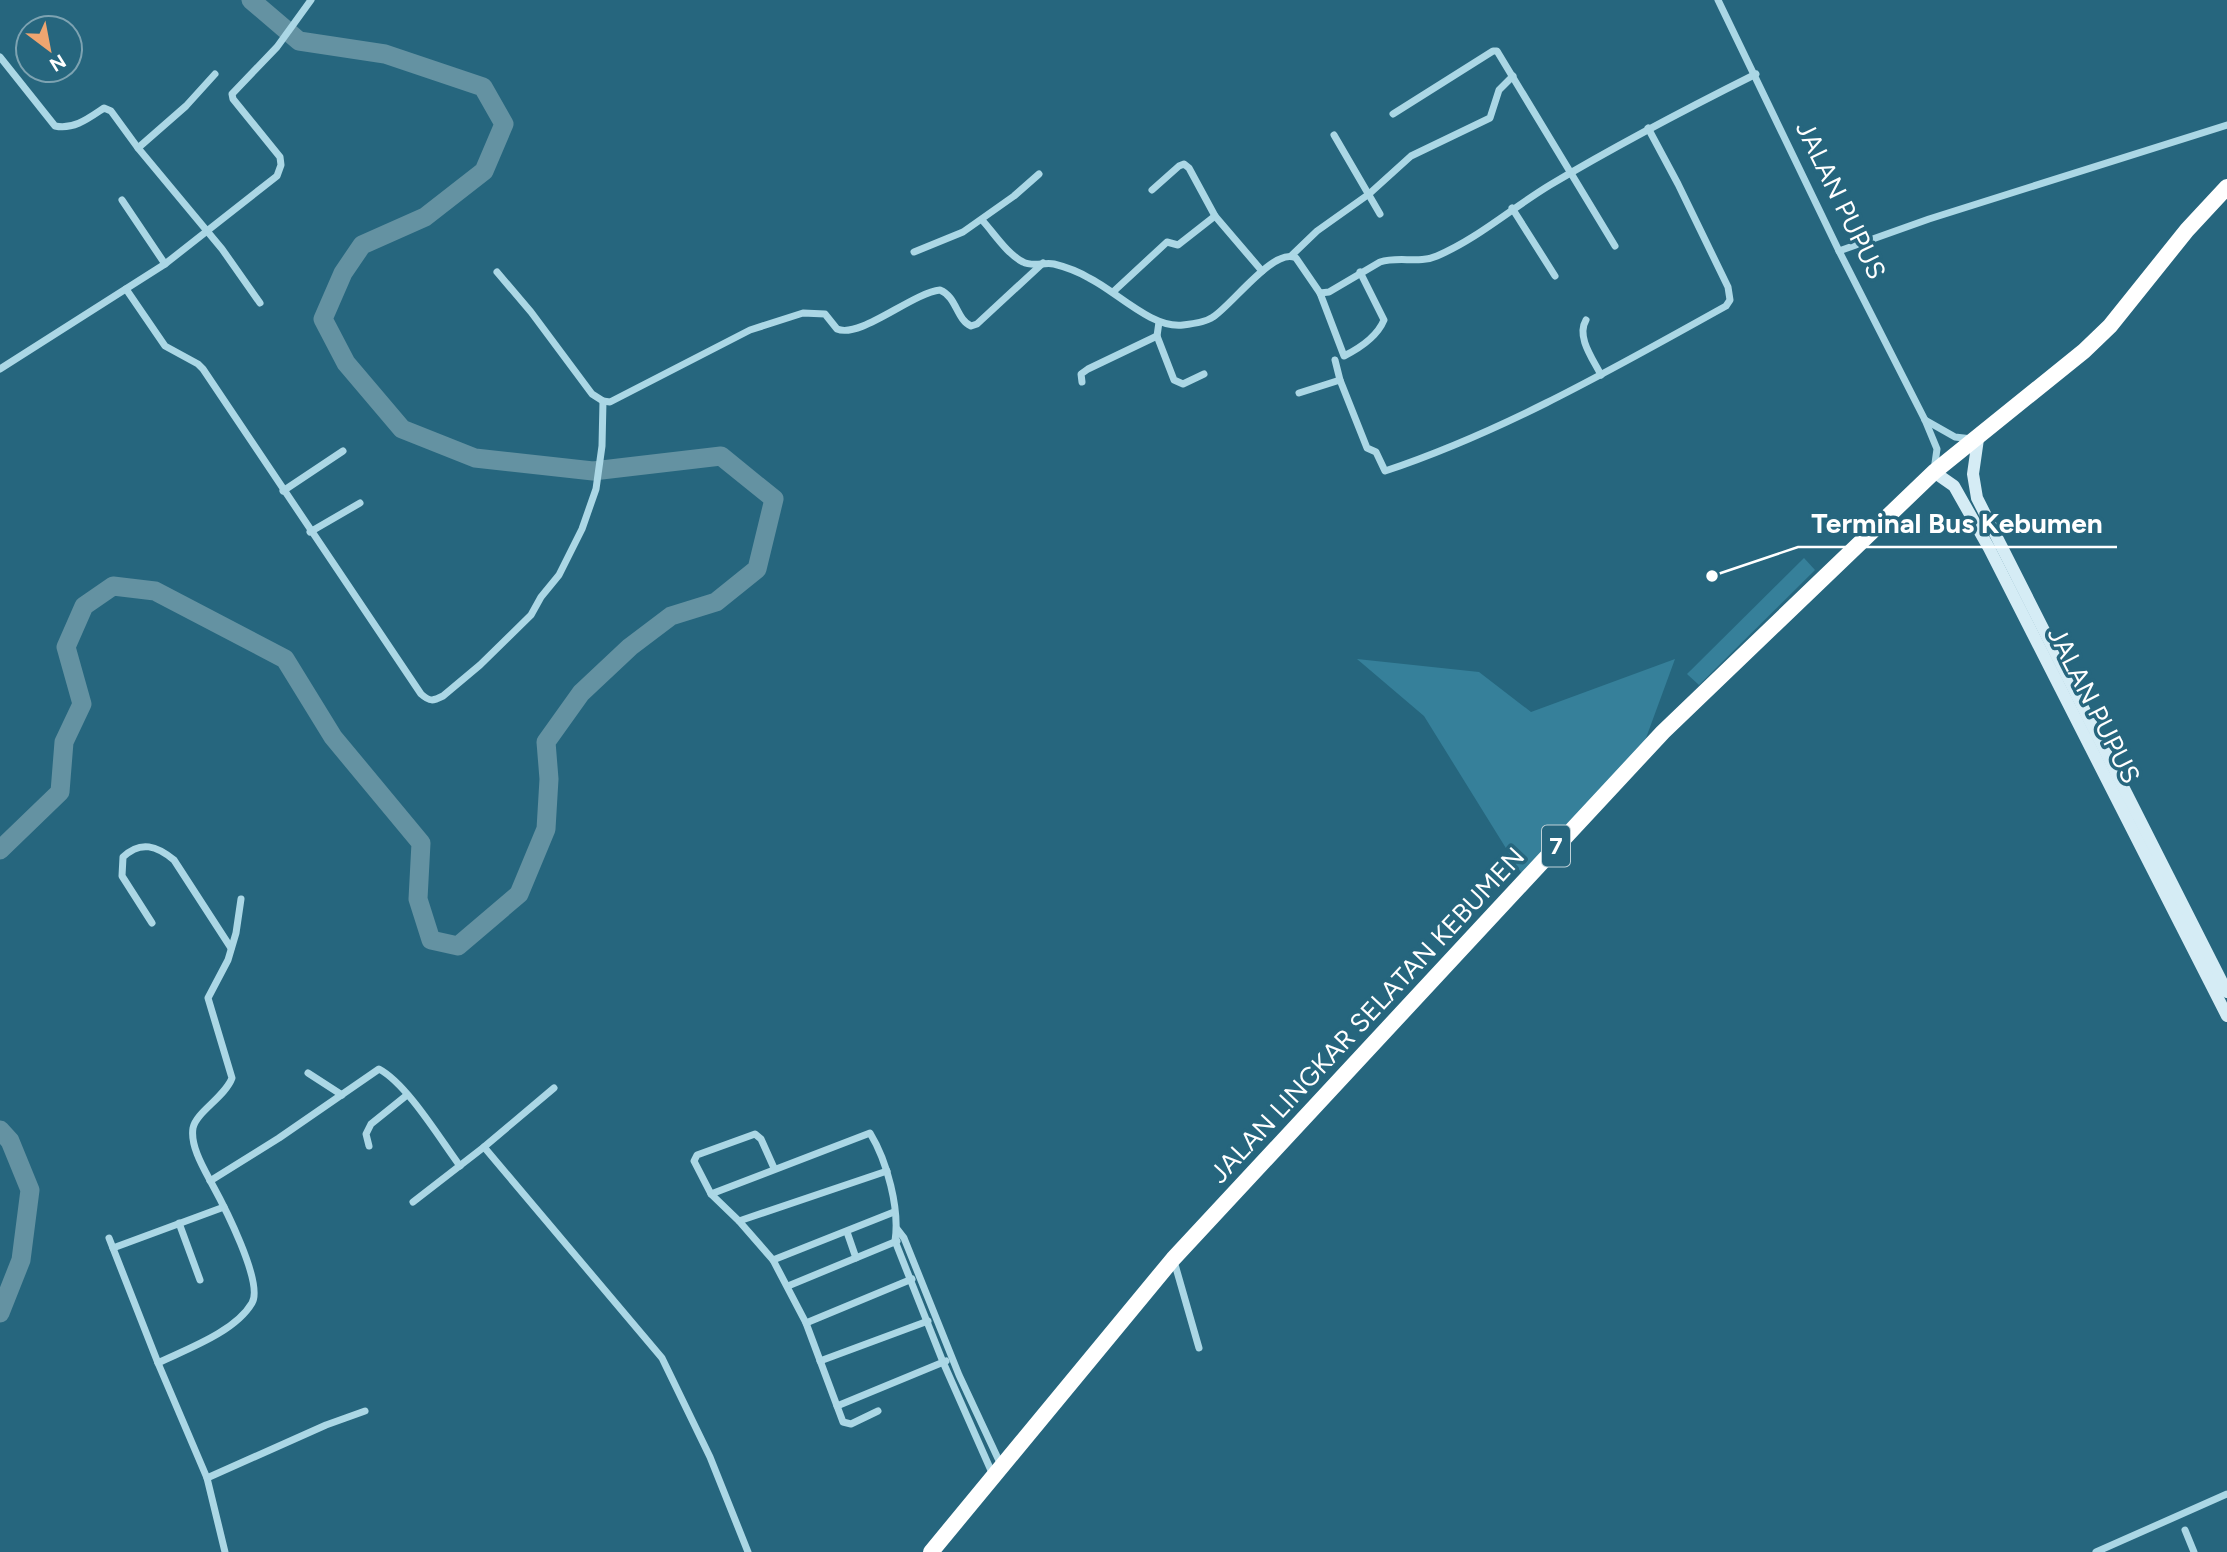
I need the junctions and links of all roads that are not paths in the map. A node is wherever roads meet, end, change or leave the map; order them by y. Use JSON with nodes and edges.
{"nodes":[{"id":1,"x":311,"y":0,"type":"edge"},
{"id":2,"x":1718,"y":0,"type":"edge"},
{"id":3,"x":0,"y":57,"type":"edge"},
{"id":4,"x":215,"y":74,"type":"dead end"},
{"id":5,"x":1756,"y":74,"type":"junction"},
{"id":6,"x":1513,"y":76,"type":"junction"},
{"id":7,"x":1393,"y":114,"type":"dead end"},
{"id":8,"x":2227,"y":125,"type":"edge"},
{"id":9,"x":1648,"y":128,"type":"junction"},
{"id":10,"x":1334,"y":135,"type":"dead end"},
{"id":11,"x":138,"y":148,"type":"junction"},
{"id":12,"x":1570,"y":173,"type":"junction"},
{"id":13,"x":1039,"y":174,"type":"dead end"},
{"id":14,"x":2227,"y":187,"type":"edge"},
{"id":15,"x":1152,"y":190,"type":"dead end"},
{"id":16,"x":1369,"y":194,"type":"junction"},
{"id":17,"x":122,"y":200,"type":"dead end"},
{"id":18,"x":1512,"y":208,"type":"junction"},
{"id":19,"x":1380,"y":214,"type":"dead end"},
{"id":20,"x":1215,"y":216,"type":"junction"},
{"id":21,"x":982,"y":220,"type":"junction"},
{"id":22,"x":206,"y":231,"type":"junction"},
{"id":23,"x":1615,"y":246,"type":"dead end"},
{"id":24,"x":1839,"y":251,"type":"junction"},
{"id":25,"x":914,"y":253,"type":"dead end"},
{"id":26,"x":1292,"y":255,"type":"junction"},
{"id":27,"x":165,"y":264,"type":"junction"},
{"id":28,"x":1043,"y":264,"type":"junction"},
{"id":29,"x":1262,"y":271,"type":"junction"},
{"id":30,"x":497,"y":272,"type":"dead end"},
{"id":31,"x":1360,"y":272,"type":"junction"},
{"id":32,"x":1555,"y":276,"type":"dead end"},
{"id":33,"x":125,"y":289,"type":"junction"},
{"id":34,"x":1113,"y":292,"type":"junction"},
{"id":35,"x":1320,"y":293,"type":"junction"},
{"id":36,"x":260,"y":303,"type":"dead end"},
{"id":37,"x":1586,"y":320,"type":"dead end"},
{"id":38,"x":1159,"y":322,"type":"junction"},
{"id":39,"x":1157,"y":336,"type":"junction"},
{"id":40,"x":1344,"y":356,"type":"junction"},
{"id":41,"x":0,"y":369,"type":"edge"},
{"id":42,"x":1204,"y":374,"type":"dead end"},
{"id":43,"x":1601,"y":375,"type":"junction"},
{"id":44,"x":1340,"y":380,"type":"junction"},
{"id":45,"x":1082,"y":382,"type":"dead end"},
{"id":46,"x":1298,"y":393,"type":"dead end"},
{"id":47,"x":603,"y":401,"type":"junction"},
{"id":48,"x":1925,"y":420,"type":"junction"},
{"id":49,"x":1978,"y":439,"type":"junction"},
{"id":50,"x":343,"y":451,"type":"dead end"},
{"id":51,"x":1934,"y":472,"type":"junction"},
{"id":52,"x":283,"y":491,"type":"junction"},
{"id":53,"x":360,"y":503,"type":"dead end"},
{"id":54,"x":310,"y":532,"type":"junction"},
{"id":55,"x":241,"y":899,"type":"dead end"},
{"id":56,"x":152,"y":923,"type":"dead end"},
{"id":57,"x":232,"y":948,"type":"junction"},
{"id":58,"x":2227,"y":992,"type":"edge"},
{"id":59,"x":2227,"y":1016,"type":"edge"},
{"id":60,"x":308,"y":1073,"type":"dead end"},
{"id":61,"x":554,"y":1088,"type":"dead end"},
{"id":62,"x":342,"y":1095,"type":"junction"},
{"id":63,"x":407,"y":1095,"type":"junction"},
{"id":64,"x":369,"y":1146,"type":"dead end"},
{"id":65,"x":484,"y":1147,"type":"junction"},
{"id":66,"x":460,"y":1166,"type":"junction"},
{"id":67,"x":774,"y":1168,"type":"junction"},
{"id":68,"x":887,"y":1171,"type":"junction"},
{"id":69,"x":210,"y":1181,"type":"junction"},
{"id":70,"x":711,"y":1194,"type":"junction"},
{"id":71,"x":413,"y":1202,"type":"dead end"},
{"id":72,"x":224,"y":1207,"type":"junction"},
{"id":73,"x":894,"y":1212,"type":"junction"},
{"id":74,"x":739,"y":1221,"type":"junction"},
{"id":75,"x":179,"y":1223,"type":"junction"},
{"id":76,"x":897,"y":1229,"type":"junction"},
{"id":77,"x":847,"y":1232,"type":"junction"},
{"id":78,"x":109,"y":1238,"type":"dead end"},
{"id":79,"x":904,"y":1238,"type":"junction"},
{"id":80,"x":895,"y":1241,"type":"junction"},
{"id":81,"x":113,"y":1248,"type":"junction"},
{"id":82,"x":856,"y":1258,"type":"junction"},
{"id":83,"x":1173,"y":1259,"type":"junction"},
{"id":84,"x":773,"y":1260,"type":"junction"},
{"id":85,"x":918,"y":1277,"type":"junction"},
{"id":86,"x":200,"y":1280,"type":"dead end"},
{"id":87,"x":909,"y":1280,"type":"junction"},
{"id":88,"x":788,"y":1286,"type":"junction"},
{"id":89,"x":935,"y":1318,"type":"junction"},
{"id":90,"x":926,"y":1322,"type":"junction"},
{"id":91,"x":806,"y":1323,"type":"junction"},
{"id":92,"x":1199,"y":1348,"type":"dead end"},
{"id":93,"x":952,"y":1358,"type":"junction"},
{"id":94,"x":820,"y":1361,"type":"junction"},
{"id":95,"x":943,"y":1362,"type":"junction"},
{"id":96,"x":158,"y":1363,"type":"junction"},
{"id":97,"x":969,"y":1398,"type":"junction"},
{"id":98,"x":960,"y":1402,"type":"junction"},
{"id":99,"x":837,"y":1406,"type":"junction"},
{"id":100,"x":365,"y":1411,"type":"dead end"},
{"id":101,"x":878,"y":1411,"type":"dead end"},
{"id":102,"x":997,"y":1470,"type":"junction"},
{"id":103,"x":207,"y":1478,"type":"junction"},
{"id":104,"x":2227,"y":1494,"type":"edge"},
{"id":105,"x":2185,"y":1530,"type":"dead end"},
{"id":106,"x":225,"y":1552,"type":"edge"},
{"id":107,"x":748,"y":1552,"type":"edge"},
{"id":108,"x":931,"y":1552,"type":"edge"},
{"id":109,"x":2096,"y":1552,"type":"edge"},
{"id":110,"x":2194,"y":1552,"type":"edge"}],
"edges":[{"from":1,"to":22,"type":"street"},
{"from":2,"to":5,"type":"street","name":"JALAN PUPUS"},
{"from":3,"to":11,"type":"street"},
{"from":4,"to":11,"type":"street"},
{"from":5,"to":9,"type":"street"},
{"from":5,"to":24,"type":"street","name":"JALAN PUPUS"},
{"from":6,"to":7,"type":"street"},
{"from":6,"to":12,"type":"street"},
{"from":6,"to":16,"type":"street"},
{"from":8,"to":24,"type":"street"},
{"from":9,"to":12,"type":"street"},
{"from":9,"to":43,"type":"street"},
{"from":10,"to":16,"type":"street"},
{"from":11,"to":22,"type":"street"},
{"from":12,"to":18,"type":"street"},
{"from":12,"to":23,"type":"street"},
{"from":13,"to":21,"type":"street"},
{"from":14,"to":49,"type":"highway","name":"JALAN LINGKAR SELATAN KEBUMEN","number":"7"},
{"from":15,"to":20,"type":"street"},
{"from":16,"to":19,"type":"street"},
{"from":16,"to":26,"type":"street"},
{"from":17,"to":27,"type":"street"},
{"from":18,"to":31,"type":"street"},
{"from":18,"to":32,"type":"street"},
{"from":20,"to":29,"type":"street"},
{"from":20,"to":34,"type":"street"},
{"from":21,"to":25,"type":"street"},
{"from":21,"to":28,"type":"street"},
{"from":22,"to":27,"type":"street"},
{"from":22,"to":36,"type":"street"},
{"from":24,"to":48,"type":"street","name":"JALAN PUPUS"},
{"from":26,"to":29,"type":"street"},
{"from":26,"to":35,"type":"street"},
{"from":27,"to":33,"type":"street"},
{"from":28,"to":34,"type":"street"},
{"from":28,"to":47,"type":"street"},
{"from":29,"to":38,"type":"street"},
{"from":30,"to":47,"type":"street"},
{"from":31,"to":35,"type":"street"},
{"from":31,"to":40,"type":"street"},
{"from":33,"to":41,"type":"street"},
{"from":33,"to":52,"type":"street"},
{"from":34,"to":38,"type":"street"},
{"from":35,"to":40,"type":"street"},
{"from":37,"to":43,"type":"street"},
{"from":38,"to":39,"type":"street"},
{"from":39,"to":42,"type":"street"},
{"from":39,"to":45,"type":"street"},
{"from":40,"to":44,"type":"street"},
{"from":43,"to":44,"type":"street"},
{"from":44,"to":46,"type":"street"},
{"from":47,"to":54,"type":"street"},
{"from":48,"to":49,"type":"street"},
{"from":48,"to":51,"type":"street","name":"JALAN PUPUS"},
{"from":49,"to":51,"type":"highway","name":"JALAN LINGKAR SELATAN KEBUMEN","number":"7"},
{"from":49,"to":58,"type":"street","name":"JALAN PUPUS"},
{"from":50,"to":52,"type":"street"},
{"from":51,"to":59,"type":"street","name":"JALAN PUPUS"},
{"from":51,"to":83,"type":"highway","name":"JALAN LINGKAR SELATAN KEBUMEN","number":"7"},
{"from":52,"to":54,"type":"street"},
{"from":53,"to":54,"type":"street"},
{"from":55,"to":57,"type":"street"},
{"from":56,"to":57,"type":"street"},
{"from":57,"to":69,"type":"street"},
{"from":60,"to":62,"type":"street"},
{"from":61,"to":65,"type":"street"},
{"from":62,"to":63,"type":"street"},
{"from":62,"to":69,"type":"street"},
{"from":63,"to":64,"type":"street"},
{"from":63,"to":66,"type":"street"},
{"from":65,"to":66,"type":"street"},
{"from":65,"to":107,"type":"street"},
{"from":66,"to":71,"type":"street"},
{"from":67,"to":68,"type":"street"},
{"from":67,"to":70,"type":"street"},
{"from":67,"to":70,"type":"street"},
{"from":68,"to":73,"type":"street"},
{"from":68,"to":74,"type":"street"},
{"from":69,"to":72,"type":"street"},
{"from":70,"to":74,"type":"street"},
{"from":72,"to":75,"type":"street"},
{"from":72,"to":96,"type":"street"},
{"from":73,"to":76,"type":"street"},
{"from":73,"to":77,"type":"street"},
{"from":74,"to":84,"type":"street"},
{"from":75,"to":81,"type":"street"},
{"from":75,"to":86,"type":"street"},
{"from":76,"to":79,"type":"street"},
{"from":76,"to":80,"type":"street"},
{"from":77,"to":82,"type":"street"},
{"from":77,"to":84,"type":"street"},
{"from":78,"to":81,"type":"street"},
{"from":79,"to":80,"type":"street"},
{"from":79,"to":85,"type":"street"},
{"from":80,"to":82,"type":"street"},
{"from":80,"to":87,"type":"street"},
{"from":81,"to":96,"type":"street"},
{"from":82,"to":88,"type":"street"},
{"from":83,"to":92,"type":"street"},
{"from":83,"to":102,"type":"highway","name":"JALAN LINGKAR SELATAN KEBUMEN","number":"7"},
{"from":84,"to":88,"type":"street"},
{"from":85,"to":87,"type":"street"},
{"from":85,"to":89,"type":"street"},
{"from":87,"to":90,"type":"street"},
{"from":87,"to":91,"type":"street"},
{"from":88,"to":91,"type":"street"},
{"from":89,"to":90,"type":"street"},
{"from":89,"to":93,"type":"street"},
{"from":90,"to":94,"type":"street"},
{"from":90,"to":95,"type":"street"},
{"from":91,"to":94,"type":"street"},
{"from":93,"to":95,"type":"street"},
{"from":93,"to":97,"type":"street"},
{"from":94,"to":99,"type":"street"},
{"from":95,"to":98,"type":"street"},
{"from":95,"to":99,"type":"street"},
{"from":96,"to":103,"type":"street"},
{"from":97,"to":98,"type":"street"},
{"from":97,"to":102,"type":"street"},
{"from":98,"to":102,"type":"street"},
{"from":99,"to":101,"type":"street"},
{"from":100,"to":103,"type":"street"},
{"from":102,"to":108,"type":"highway","name":"JALAN LINGKAR SELATAN KEBUMEN","number":"7"},
{"from":103,"to":106,"type":"street"},
{"from":104,"to":109,"type":"street"},
{"from":105,"to":110,"type":"street"}]}
